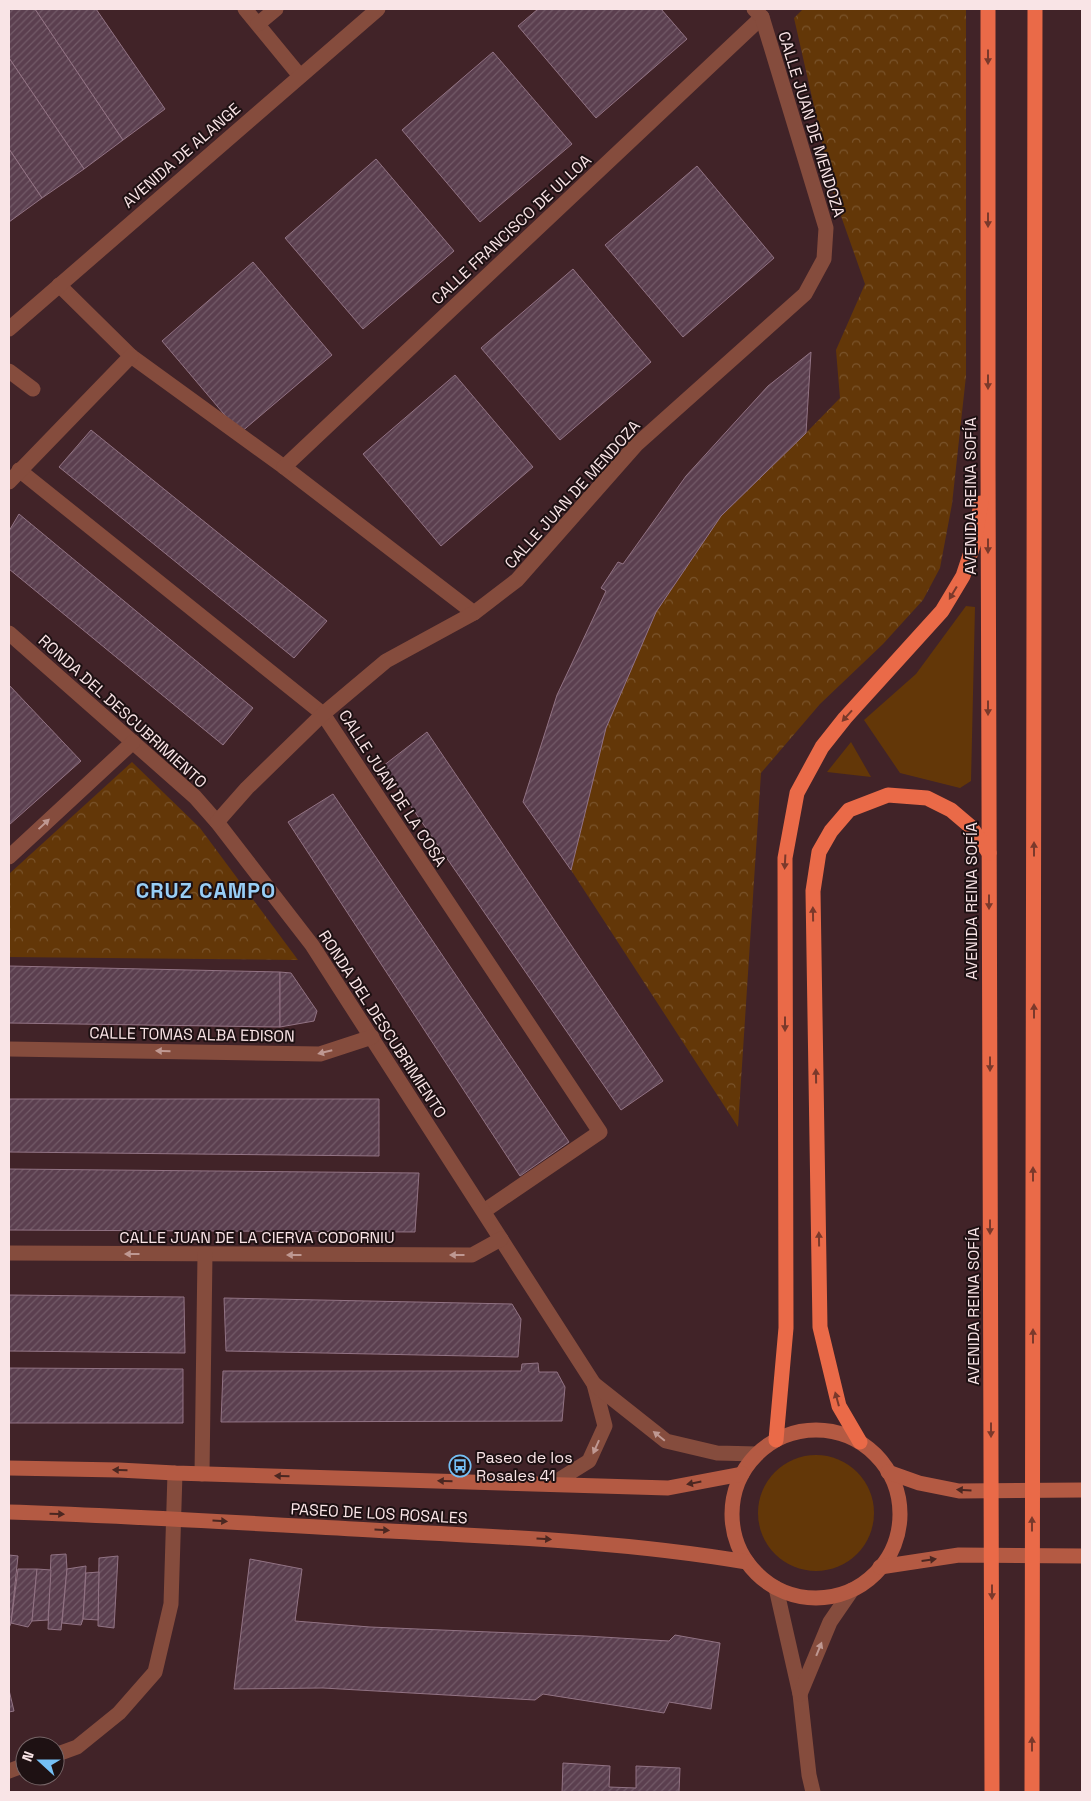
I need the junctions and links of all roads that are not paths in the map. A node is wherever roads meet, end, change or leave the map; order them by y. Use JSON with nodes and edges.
{"nodes":[{"id":1,"x":245,"y":9,"type":"edge"},
{"id":2,"x":276,"y":9,"type":"edge"},
{"id":3,"x":378,"y":9,"type":"edge"},
{"id":4,"x":988,"y":9,"type":"edge"},
{"id":5,"x":1035,"y":9,"type":"edge"},
{"id":6,"x":758,"y":13,"type":"edge"},
{"id":7,"x":258,"y":24,"type":"junction"},
{"id":8,"x":300,"y":76,"type":"junction"},
{"id":9,"x":59,"y":285,"type":"junction"},
{"id":10,"x":9,"y":328,"type":"edge"},
{"id":11,"x":131,"y":356,"type":"junction"},
{"id":12,"x":9,"y":371,"type":"edge"},
{"id":13,"x":33,"y":389,"type":"dead end"},
{"id":14,"x":988,"y":462,"type":"junction"},
{"id":15,"x":284,"y":467,"type":"junction"},
{"id":16,"x":19,"y":470,"type":"junction"},
{"id":17,"x":9,"y":482,"type":"edge"},
{"id":18,"x":474,"y":613,"type":"junction"},
{"id":19,"x":9,"y":633,"type":"edge"},
{"id":20,"x":323,"y":714,"type":"junction"},
{"id":21,"x":133,"y":742,"type":"junction"},
{"id":22,"x":217,"y":822,"type":"junction"},
{"id":23,"x":989,"y":853,"type":"junction"},
{"id":24,"x":9,"y":857,"type":"edge"},
{"id":25,"x":372,"y":1037,"type":"junction"},
{"id":26,"x":9,"y":1049,"type":"edge"},
{"id":27,"x":484,"y":1210,"type":"junction"},
{"id":28,"x":502,"y":1239,"type":"junction"},
{"id":29,"x":9,"y":1253,"type":"edge"},
{"id":30,"x":205,"y":1254,"type":"junction"},
{"id":31,"x":594,"y":1384,"type":"junction"},
{"id":32,"x":776,"y":1440,"type":"junction"},
{"id":33,"x":860,"y":1442,"type":"junction"},
{"id":34,"x":757,"y":1454,"type":"junction"},
{"id":35,"x":9,"y":1468,"type":"edge"},
{"id":36,"x":888,"y":1472,"type":"junction"},
{"id":37,"x":176,"y":1473,"type":"junction"},
{"id":38,"x":202,"y":1474,"type":"junction"},
{"id":39,"x":742,"y":1474,"type":"junction"},
{"id":40,"x":552,"y":1484,"type":"junction"},
{"id":41,"x":1082,"y":1490,"type":"edge"},
{"id":42,"x":9,"y":1512,"type":"edge"},
{"id":43,"x":174,"y":1519,"type":"junction"},
{"id":44,"x":1082,"y":1556,"type":"edge"},
{"id":45,"x":747,"y":1562,"type":"junction"},
{"id":46,"x":880,"y":1567,"type":"junction"},
{"id":47,"x":776,"y":1588,"type":"junction"},
{"id":48,"x":852,"y":1590,"type":"junction"},
{"id":49,"x":800,"y":1694,"type":"junction"},
{"id":50,"x":65,"y":1751,"type":"edge"},
{"id":51,"x":813,"y":1792,"type":"edge"},
{"id":52,"x":992,"y":1792,"type":"edge"},
{"id":53,"x":1032,"y":1792,"type":"edge"}],
"edges":[{"from":1,"to":7,"type":"street"},
{"from":2,"to":7,"type":"street"},
{"from":3,"to":8,"type":"street","name":"AVENIDA DE ALANGE"},
{"from":4,"to":14,"type":"highway","name":"AVENIDA REINA SOFÍA","one_way":true},
{"from":53,"to":5,"type":"highway","one_way":true},
{"from":6,"to":15,"type":"street","name":"CALLE FRANCISCO DE ULLOA"},
{"from":6,"to":18,"type":"street","name":"CALLE JUAN DE MENDOZA"},
{"from":7,"to":8,"type":"street"},
{"from":8,"to":9,"type":"street","name":"AVENIDA DE ALANGE"},
{"from":9,"to":10,"type":"street","name":"AVENIDA DE ALANGE"},
{"from":9,"to":11,"type":"street"},
{"from":11,"to":15,"type":"street"},
{"from":11,"to":16,"type":"street"},
{"from":12,"to":13,"type":"street"},
{"from":14,"to":23,"type":"highway","name":"AVENIDA REINA SOFÍA","one_way":true},
{"from":14,"to":32,"type":"highway","one_way":true},
{"from":15,"to":18,"type":"street"},
{"from":16,"to":17,"type":"street"},
{"from":16,"to":20,"type":"street","name":"CALLE JUAN DE LA COSA"},
{"from":18,"to":20,"type":"street","name":"CALLE JUAN DE MENDOZA"},
{"from":19,"to":21,"type":"street","name":"RONDA DEL DESCUBRIMIENTO"},
{"from":20,"to":22,"type":"street","name":"CALLE JUAN DE MENDOZA"},
{"from":20,"to":27,"type":"street","name":"CALLE JUAN DE LA COSA"},
{"from":21,"to":22,"type":"street","name":"RONDA DEL DESCUBRIMIENTO"},
{"from":24,"to":21,"type":"street","one_way":true},
{"from":22,"to":25,"type":"street","name":"RONDA DEL DESCUBRIMIENTO"},
{"from":33,"to":23,"type":"highway","one_way":true},
{"from":23,"to":52,"type":"highway","name":"AVENIDA REINA SOFÍA","one_way":true},
{"from":25,"to":26,"type":"street","name":"CALLE TOMAS ALBA EDISON","one_way":true},
{"from":25,"to":27,"type":"street","name":"RONDA DEL DESCUBRIMIENTO"},
{"from":27,"to":28,"type":"street","name":"RONDA DEL DESCUBRIMIENTO"},
{"from":28,"to":30,"type":"street","name":"CALLE JUAN DE LA CIERVA CODORNIU","one_way":true},
{"from":28,"to":31,"type":"street","name":"RONDA DEL DESCUBRIMIENTO"},
{"from":30,"to":29,"type":"street","name":"CALLE JUAN DE LA CIERVA CODORNIU","one_way":true},
{"from":30,"to":38,"type":"street"},
{"from":34,"to":31,"type":"street","one_way":true},
{"from":31,"to":40,"type":"street","name":"RONDA DEL DESCUBRIMIENTO","one_way":true},
{"from":32,"to":33,"type":"main road"},
{"from":32,"to":34,"type":"main road"},
{"from":33,"to":36,"type":"main road"},
{"from":34,"to":39,"type":"main road"},
{"from":37,"to":35,"type":"main road","name":"PASEO DE LOS ROSALES","one_way":true},
{"from":41,"to":36,"type":"main road","one_way":true},
{"from":36,"to":46,"type":"main road"},
{"from":37,"to":38,"type":"main road","name":"PASEO DE LOS ROSALES"},
{"from":37,"to":43,"type":"street"},
{"from":40,"to":38,"type":"main road","name":"PASEO DE LOS ROSALES","one_way":true},
{"from":39,"to":40,"type":"main road","name":"PASEO DE LOS ROSALES","one_way":true},
{"from":39,"to":45,"type":"main road"},
{"from":42,"to":43,"type":"main road","name":"PASEO DE LOS ROSALES","one_way":true},
{"from":43,"to":45,"type":"main road","name":"PASEO DE LOS ROSALES","one_way":true},
{"from":43,"to":50,"type":"street"},
{"from":46,"to":44,"type":"main road","one_way":true},
{"from":45,"to":47,"type":"main road"},
{"from":46,"to":48,"type":"main road"},
{"from":47,"to":48,"type":"main road"},
{"from":47,"to":49,"type":"street"},
{"from":49,"to":48,"type":"street","one_way":true},
{"from":49,"to":51,"type":"street"}]}
